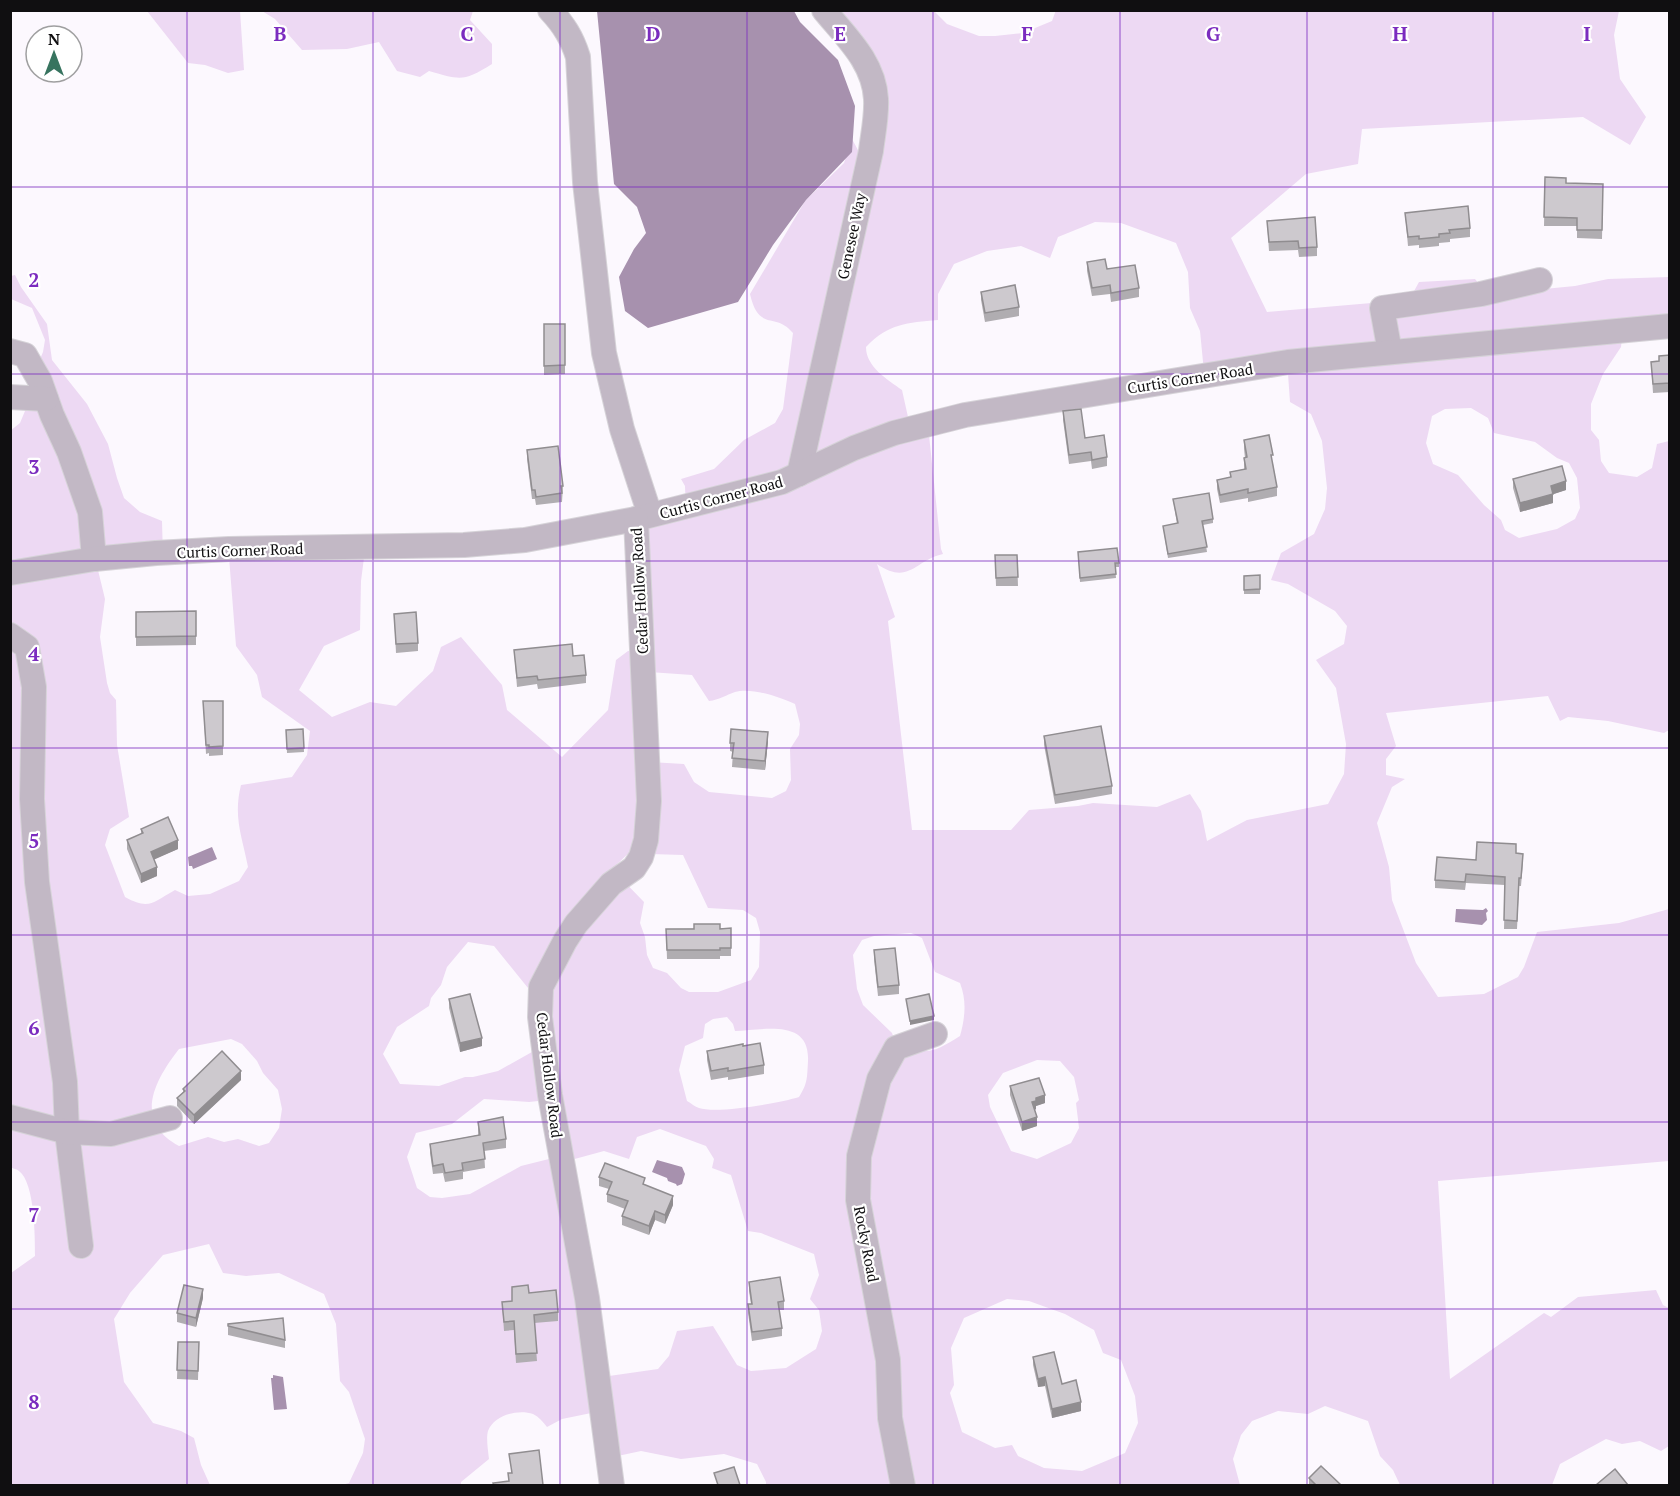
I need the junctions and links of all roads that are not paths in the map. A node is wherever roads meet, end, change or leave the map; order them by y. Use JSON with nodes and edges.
{"nodes":[{"id":1,"x":550,"y":10,"type":"edge"},
{"id":2,"x":824,"y":10,"type":"edge"},
{"id":3,"x":1540,"y":280,"type":"dead end"},
{"id":4,"x":1670,"y":326,"type":"edge"},
{"id":5,"x":10,"y":351,"type":"edge"},
{"id":6,"x":1390,"y":352,"type":"junction"},
{"id":7,"x":10,"y":397,"type":"edge"},
{"id":8,"x":46,"y":399,"type":"junction"},
{"id":9,"x":799,"y":474,"type":"junction"},
{"id":10,"x":643,"y":517,"type":"junction"},
{"id":11,"x":94,"y":559,"type":"junction"},
{"id":12,"x":10,"y":573,"type":"edge"},
{"id":13,"x":10,"y":635,"type":"edge"},
{"id":14,"x":935,"y":1035,"type":"dead end"},
{"id":15,"x":10,"y":1117,"type":"edge"},
{"id":16,"x":170,"y":1118,"type":"dead end"},
{"id":17,"x":67,"y":1132,"type":"junction"},
{"id":18,"x":81,"y":1246,"type":"dead end"},
{"id":19,"x":612,"y":1485,"type":"edge"},
{"id":20,"x":903,"y":1485,"type":"edge"}],
"edges":[{"from":1,"to":10,"type":"street","name":"Cedar Hollow Road"},
{"from":2,"to":9,"type":"street","name":"Genesee Way"},
{"from":3,"to":6,"type":"street"},
{"from":4,"to":6,"type":"street","name":"Curtis Corner Road"},
{"from":5,"to":8,"type":"street"},
{"from":6,"to":9,"type":"street","name":"Curtis Corner Road"},
{"from":7,"to":8,"type":"street"},
{"from":8,"to":11,"type":"street"},
{"from":9,"to":10,"type":"street","name":"Curtis Corner Road"},
{"from":10,"to":11,"type":"street","name":"Curtis Corner Road"},
{"from":10,"to":19,"type":"street","name":"Cedar Hollow Road"},
{"from":11,"to":12,"type":"street","name":"Curtis Corner Road"},
{"from":13,"to":17,"type":"street"},
{"from":14,"to":20,"type":"street","name":"Rocky Road"},
{"from":15,"to":17,"type":"street"},
{"from":16,"to":17,"type":"street"},
{"from":17,"to":18,"type":"street"}]}
